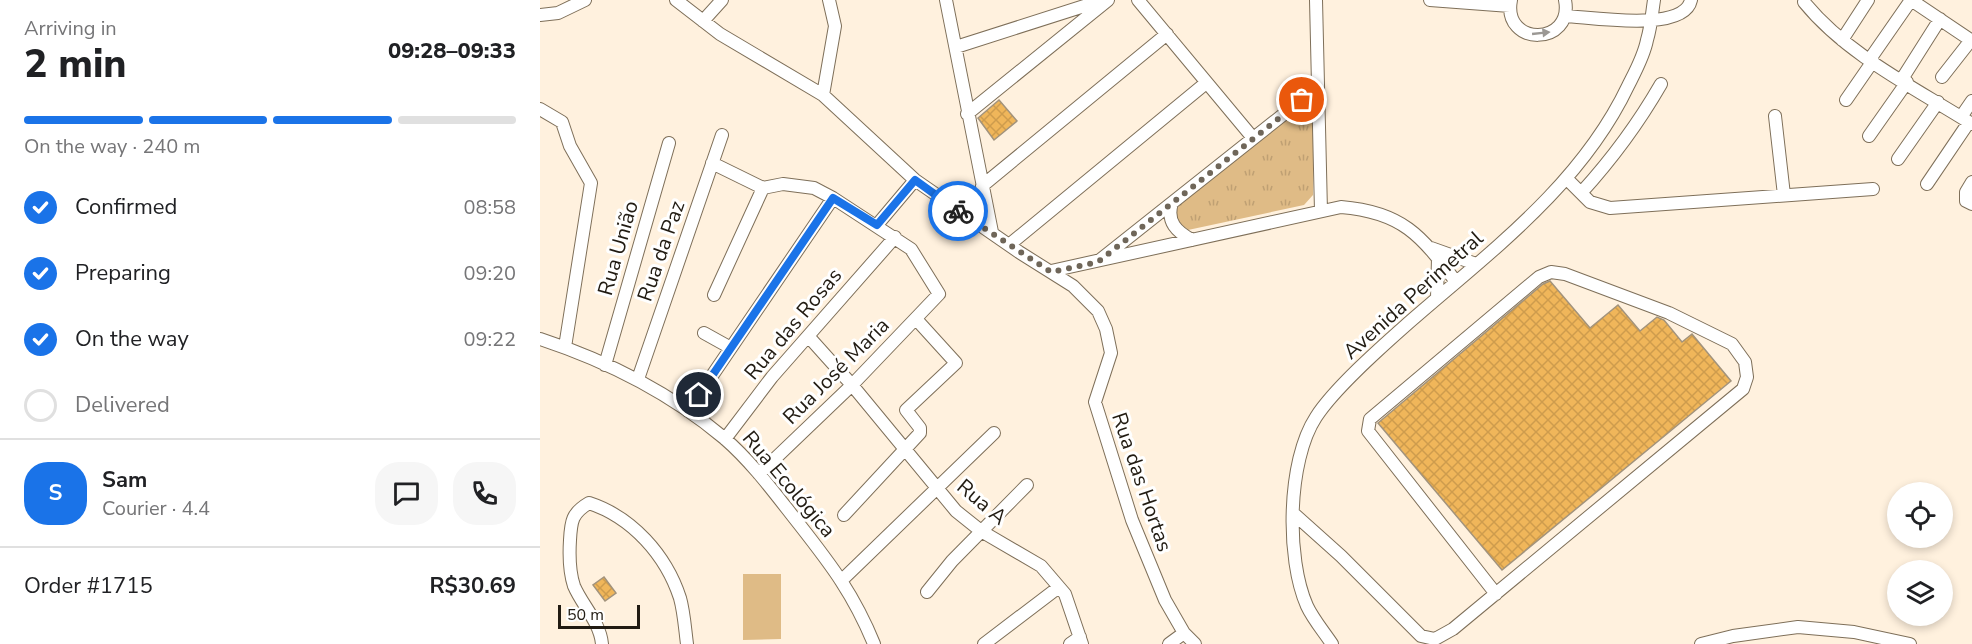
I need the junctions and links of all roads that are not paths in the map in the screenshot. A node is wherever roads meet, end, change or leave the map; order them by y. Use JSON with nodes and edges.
{"nodes":[{"id":1,"x":585,"y":0,"type":"edge"},
{"id":2,"x":676,"y":0,"type":"edge"},
{"id":3,"x":722,"y":0,"type":"edge"},
{"id":4,"x":828,"y":0,"type":"edge"},
{"id":5,"x":946,"y":0,"type":"edge"},
{"id":6,"x":1103,"y":0,"type":"edge"},
{"id":7,"x":1108,"y":0,"type":"edge"},
{"id":8,"x":1138,"y":0,"type":"edge"},
{"id":9,"x":1316,"y":0,"type":"edge"},
{"id":10,"x":1430,"y":0,"type":"edge"},
{"id":11,"x":1565,"y":0,"type":"edge"},
{"id":12,"x":1654,"y":0,"type":"edge"},
{"id":13,"x":1691,"y":0,"type":"edge"},
{"id":14,"x":1868,"y":0,"type":"edge"},
{"id":15,"x":1911,"y":0,"type":"edge"},
{"id":16,"x":1804,"y":2,"type":"dead end"},
{"id":17,"x":1510,"y":3,"type":"edge"},
{"id":18,"x":540,"y":15,"type":"edge"},
{"id":19,"x":1565,"y":16,"type":"junction"},
{"id":20,"x":1940,"y":19,"type":"junction"},
{"id":21,"x":704,"y":21,"type":"junction"},
{"id":22,"x":1650,"y":22,"type":"junction"},
{"id":23,"x":1167,"y":34,"type":"junction"},
{"id":24,"x":1842,"y":40,"type":"junction"},
{"id":25,"x":1972,"y":40,"type":"edge"},
{"id":26,"x":956,"y":47,"type":"junction"},
{"id":27,"x":1871,"y":60,"type":"junction"},
{"id":28,"x":1942,"y":77,"type":"dead end"},
{"id":29,"x":1904,"y":81,"type":"junction"},
{"id":30,"x":1206,"y":83,"type":"junction"},
{"id":31,"x":1661,"y":84,"type":"dead end"},
{"id":32,"x":1318,"y":87,"type":"junction"},
{"id":33,"x":823,"y":94,"type":"junction"},
{"id":34,"x":1846,"y":100,"type":"dead end"},
{"id":35,"x":1972,"y":101,"type":"edge"},
{"id":36,"x":1938,"y":102,"type":"junction"},
{"id":37,"x":540,"y":109,"type":"edge"},
{"id":38,"x":967,"y":114,"type":"junction"},
{"id":39,"x":1776,"y":116,"type":"dead end"},
{"id":40,"x":1967,"y":121,"type":"edge"},
{"id":41,"x":722,"y":135,"type":"dead end"},
{"id":42,"x":1869,"y":136,"type":"dead end"},
{"id":43,"x":1253,"y":138,"type":"junction"},
{"id":44,"x":669,"y":143,"type":"dead end"},
{"id":45,"x":1898,"y":159,"type":"dead end"},
{"id":46,"x":712,"y":163,"type":"junction"},
{"id":47,"x":1567,"y":179,"type":"junction"},
{"id":48,"x":915,"y":180,"type":"junction"},
{"id":49,"x":1972,"y":182,"type":"edge"},
{"id":50,"x":1927,"y":184,"type":"dead end"},
{"id":51,"x":982,"y":186,"type":"junction"},
{"id":52,"x":763,"y":188,"type":"junction"},
{"id":53,"x":1873,"y":189,"type":"dead end"},
{"id":54,"x":1581,"y":194,"type":"junction"},
{"id":55,"x":1784,"y":195,"type":"junction"},
{"id":56,"x":833,"y":198,"type":"junction"},
{"id":57,"x":1969,"y":202,"type":"edge"},
{"id":58,"x":1172,"y":203,"type":"junction"},
{"id":59,"x":1321,"y":211,"type":"junction"},
{"id":60,"x":877,"y":225,"type":"junction"},
{"id":61,"x":992,"y":232,"type":"junction"},
{"id":62,"x":895,"y":237,"type":"junction"},
{"id":63,"x":1192,"y":240,"type":"junction"},
{"id":64,"x":1009,"y":245,"type":"junction"},
{"id":65,"x":1430,"y":247,"type":"junction"},
{"id":66,"x":1438,"y":258,"type":"junction"},
{"id":67,"x":1098,"y":262,"type":"junction"},
{"id":68,"x":1476,"y":264,"type":"junction"},
{"id":69,"x":1051,"y":272,"type":"junction"},
{"id":70,"x":1456,"y":282,"type":"junction"},
{"id":71,"x":714,"y":295,"type":"dead end"},
{"id":72,"x":1437,"y":298,"type":"junction"},
{"id":73,"x":916,"y":319,"type":"junction"},
{"id":74,"x":704,"y":333,"type":"dead end"},
{"id":75,"x":808,"y":336,"type":"junction"},
{"id":76,"x":540,"y":339,"type":"edge"},
{"id":77,"x":565,"y":347,"type":"junction"},
{"id":78,"x":731,"y":348,"type":"junction"},
{"id":79,"x":604,"y":364,"type":"junction"},
{"id":80,"x":638,"y":379,"type":"junction"},
{"id":81,"x":852,"y":385,"type":"junction"},
{"id":82,"x":688,"y":411,"type":"junction"},
{"id":83,"x":994,"y":434,"type":"dead end"},
{"id":84,"x":725,"y":439,"type":"junction"},
{"id":85,"x":904,"y":450,"type":"junction"},
{"id":86,"x":759,"y":474,"type":"junction"},
{"id":87,"x":1027,"y":485,"type":"dead end"},
{"id":88,"x":937,"y":489,"type":"junction"},
{"id":89,"x":1293,"y":513,"type":"junction"},
{"id":90,"x":844,"y":515,"type":"dead end"},
{"id":91,"x":981,"y":531,"type":"junction"},
{"id":92,"x":843,"y":579,"type":"junction"},
{"id":93,"x":1059,"y":587,"type":"junction"},
{"id":94,"x":927,"y":592,"type":"dead end"},
{"id":95,"x":1496,"y":594,"type":"junction"},
{"id":96,"x":1184,"y":633,"type":"junction"},
{"id":97,"x":1078,"y":642,"type":"edge"},
{"id":98,"x":602,"y":644,"type":"edge"},
{"id":99,"x":687,"y":644,"type":"edge"},
{"id":100,"x":874,"y":644,"type":"edge"},
{"id":101,"x":984,"y":644,"type":"edge"},
{"id":102,"x":1169,"y":644,"type":"edge"},
{"id":103,"x":1195,"y":644,"type":"edge"},
{"id":104,"x":1332,"y":644,"type":"edge"},
{"id":105,"x":1701,"y":644,"type":"edge"},
{"id":106,"x":1910,"y":644,"type":"edge"}],
"edges":[{"from":1,"to":18,"type":"street"},
{"from":2,"to":21,"type":"street","name":"Rua das Hortas"},
{"from":3,"to":21,"type":"street"},
{"from":4,"to":33,"type":"street"},
{"from":5,"to":26,"type":"street"},
{"from":6,"to":26,"type":"street"},
{"from":7,"to":38,"type":"street"},
{"from":8,"to":23,"type":"street"},
{"from":9,"to":32,"type":"street"},
{"from":10,"to":17,"type":"street"},
{"from":11,"to":19,"type":"street"},
{"from":12,"to":22,"type":"street","name":"Avenida Perimetral"},
{"from":13,"to":22,"type":"street"},
{"from":14,"to":24,"type":"street"},
{"from":15,"to":20,"type":"street"},
{"from":15,"to":27,"type":"street"},
{"from":16,"to":24,"type":"street"},
{"from":17,"to":19,"type":"street","one_way":true},
{"from":19,"to":22,"type":"street"},
{"from":20,"to":25,"type":"street"},
{"from":20,"to":29,"type":"street"},
{"from":21,"to":33,"type":"street","name":"Rua das Hortas"},
{"from":22,"to":47,"type":"street","name":"Avenida Perimetral"},
{"from":23,"to":30,"type":"street"},
{"from":23,"to":51,"type":"street"},
{"from":24,"to":27,"type":"street"},
{"from":25,"to":28,"type":"street"},
{"from":26,"to":38,"type":"street"},
{"from":27,"to":29,"type":"street"},
{"from":27,"to":34,"type":"street"},
{"from":29,"to":36,"type":"street"},
{"from":29,"to":42,"type":"street"},
{"from":30,"to":43,"type":"street"},
{"from":30,"to":64,"type":"street"},
{"from":31,"to":54,"type":"street"},
{"from":32,"to":43,"type":"street"},
{"from":32,"to":59,"type":"street"},
{"from":33,"to":48,"type":"street","name":"Rua das Hortas"},
{"from":35,"to":40,"type":"street"},
{"from":36,"to":40,"type":"street"},
{"from":36,"to":45,"type":"street"},
{"from":37,"to":77,"type":"street"},
{"from":38,"to":51,"type":"street"},
{"from":39,"to":55,"type":"street"},
{"from":40,"to":50,"type":"street"},
{"from":41,"to":46,"type":"street","name":"Rua da Paz"},
{"from":43,"to":58,"type":"street"},
{"from":44,"to":79,"type":"street","name":"Rua União"},
{"from":46,"to":52,"type":"street"},
{"from":46,"to":80,"type":"street","name":"Rua da Paz"},
{"from":47,"to":54,"type":"street"},
{"from":47,"to":68,"type":"street","name":"Avenida Perimetral"},
{"from":48,"to":60,"type":"street"},
{"from":48,"to":61,"type":"street","name":"Rua das Hortas"},
{"from":49,"to":57,"type":"street"},
{"from":51,"to":61,"type":"street"},
{"from":52,"to":56,"type":"street"},
{"from":52,"to":71,"type":"street"},
{"from":53,"to":55,"type":"street"},
{"from":54,"to":55,"type":"street"},
{"from":56,"to":60,"type":"street"},
{"from":56,"to":78,"type":"street"},
{"from":58,"to":63,"type":"street"},
{"from":58,"to":67,"type":"street"},
{"from":59,"to":63,"type":"street"},
{"from":59,"to":65,"type":"street"},
{"from":60,"to":62,"type":"street"},
{"from":61,"to":64,"type":"street","name":"Rua das Hortas"},
{"from":62,"to":73,"type":"street","name":"Rua José Maria"},
{"from":62,"to":75,"type":"street","name":"Rua das Rosas"},
{"from":63,"to":67,"type":"street"},
{"from":64,"to":69,"type":"street","name":"Rua das Hortas"},
{"from":65,"to":66,"type":"street"},
{"from":65,"to":68,"type":"street"},
{"from":66,"to":70,"type":"street"},
{"from":66,"to":72,"type":"street"},
{"from":67,"to":69,"type":"street"},
{"from":68,"to":70,"type":"street","name":"Avenida Perimetral"},
{"from":69,"to":96,"type":"street","name":"Rua das Hortas"},
{"from":70,"to":72,"type":"street","name":"Avenida Perimetral"},
{"from":72,"to":89,"type":"street","name":"Avenida Perimetral"},
{"from":73,"to":81,"type":"street","name":"Rua José Maria"},
{"from":73,"to":85,"type":"street"},
{"from":74,"to":78,"type":"street"},
{"from":75,"to":81,"type":"street","name":"Rua A"},
{"from":75,"to":84,"type":"street","name":"Rua das Rosas"},
{"from":76,"to":77,"type":"street","name":"Rua Ecológica"},
{"from":77,"to":79,"type":"street","name":"Rua Ecológica"},
{"from":78,"to":82,"type":"street"},
{"from":79,"to":80,"type":"street","name":"Rua Ecológica"},
{"from":80,"to":82,"type":"street","name":"Rua Ecológica"},
{"from":81,"to":85,"type":"street","name":"Rua A"},
{"from":81,"to":86,"type":"street","name":"Rua José Maria"},
{"from":82,"to":84,"type":"street","name":"Rua Ecológica"},
{"from":83,"to":88,"type":"street"},
{"from":84,"to":86,"type":"street","name":"Rua Ecológica"},
{"from":85,"to":88,"type":"street","name":"Rua A"},
{"from":85,"to":90,"type":"street"},
{"from":86,"to":92,"type":"street","name":"Rua Ecológica"},
{"from":87,"to":91,"type":"street"},
{"from":88,"to":91,"type":"street","name":"Rua A"},
{"from":88,"to":92,"type":"street"},
{"from":89,"to":95,"type":"street"},
{"from":89,"to":104,"type":"street","name":"Avenida Perimetral"},
{"from":91,"to":93,"type":"street","name":"Rua A"},
{"from":91,"to":94,"type":"street"},
{"from":92,"to":100,"type":"street","name":"Rua Ecológica"},
{"from":93,"to":97,"type":"street","name":"Rua A"},
{"from":93,"to":101,"type":"street"},
{"from":95,"to":95,"type":"street"},
{"from":96,"to":102,"type":"street"},
{"from":96,"to":103,"type":"street","name":"Rua das Hortas"},
{"from":98,"to":99,"type":"street"},
{"from":105,"to":106,"type":"street"}]}
